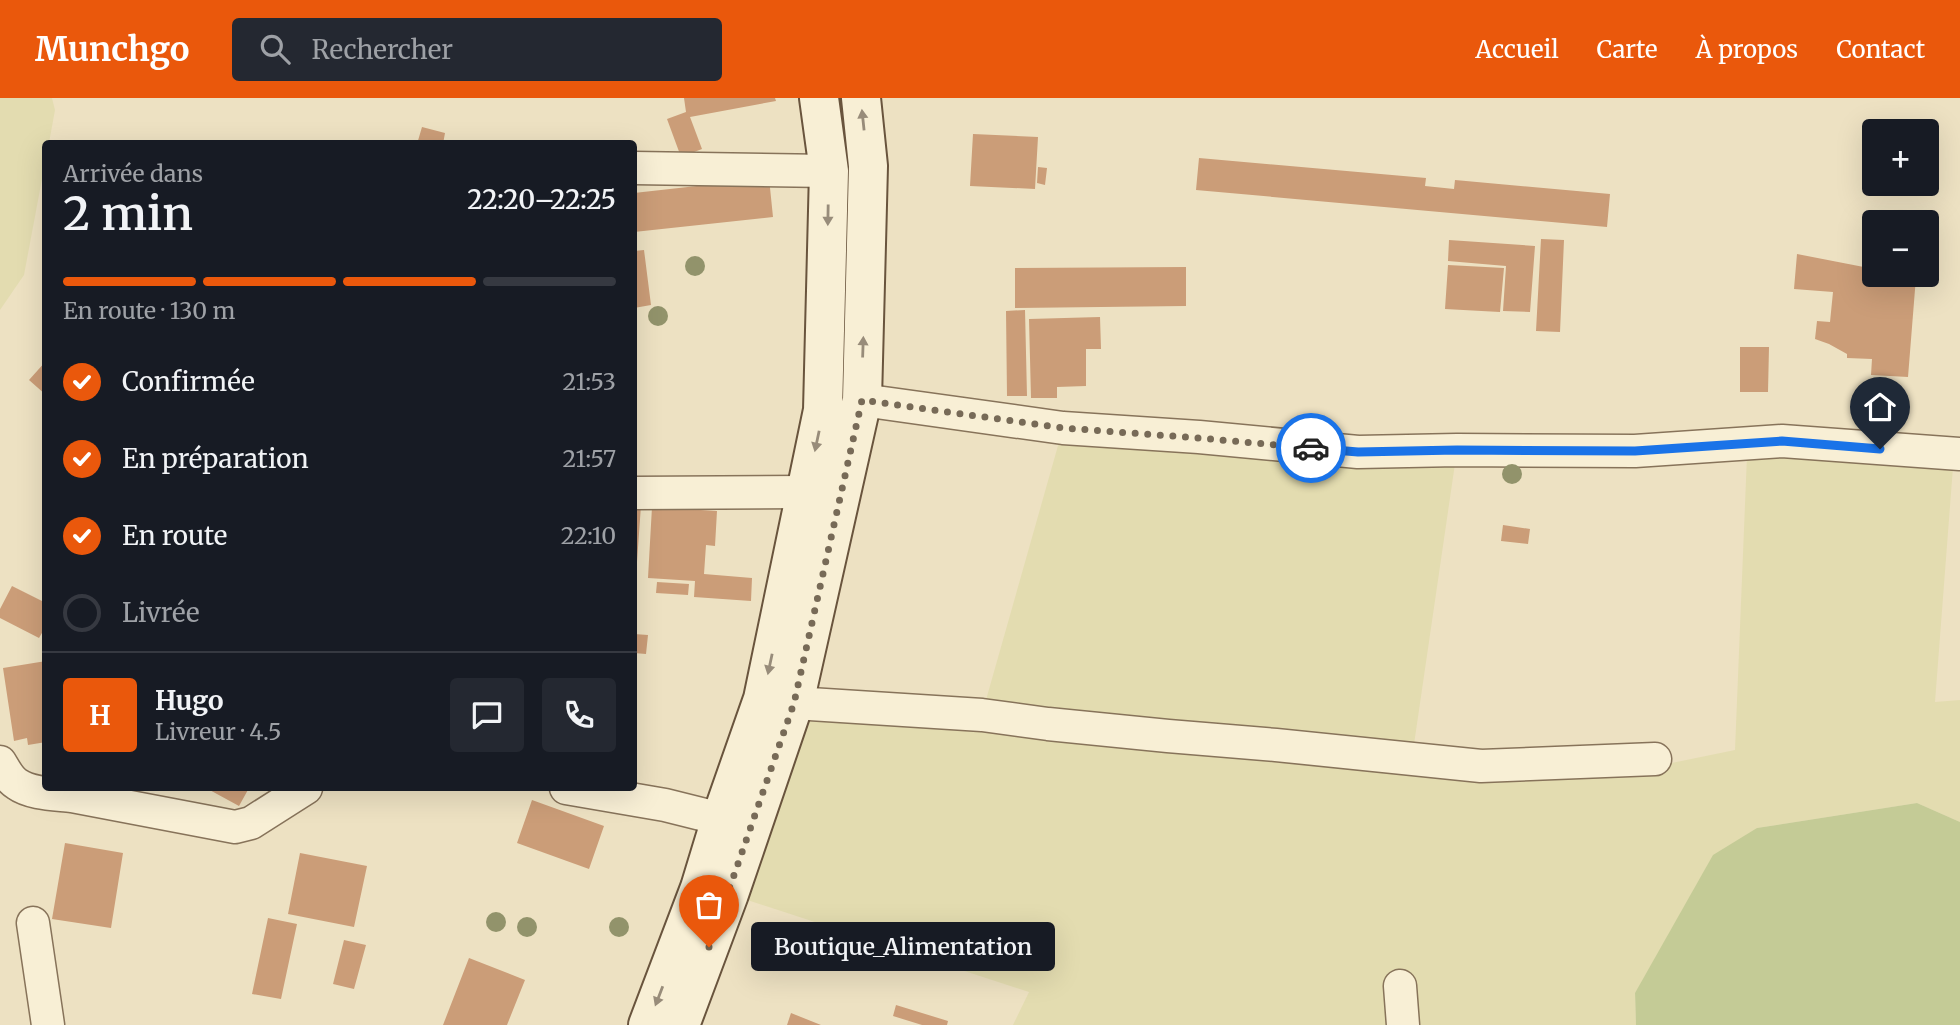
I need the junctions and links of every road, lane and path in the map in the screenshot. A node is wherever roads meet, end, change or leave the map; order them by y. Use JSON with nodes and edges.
{"nodes":[{"id":1,"x":820,"y":98,"type":"edge"},
{"id":2,"x":861,"y":98,"type":"edge"},
{"id":3,"x":637,"y":168,"type":"edge"},
{"id":4,"x":829,"y":171,"type":"junction"},
{"id":5,"x":862,"y":400,"type":"junction"},
{"id":6,"x":1960,"y":454,"type":"edge"},
{"id":7,"x":806,"y":492,"type":"junction"},
{"id":8,"x":637,"y":493,"type":"edge"},
{"id":9,"x":794,"y":703,"type":"junction"},
{"id":10,"x":1655,"y":759,"type":"dead end"},
{"id":11,"x":0,"y":762,"type":"edge"},
{"id":12,"x":301,"y":791,"type":"edge"},
{"id":13,"x":583,"y":791,"type":"edge"},
{"id":14,"x":73,"y":792,"type":"edge"},
{"id":15,"x":721,"y":819,"type":"junction"},
{"id":16,"x":33,"y":923,"type":"dead end"},
{"id":17,"x":1400,"y":986,"type":"dead end"},
{"id":18,"x":48,"y":1025,"type":"edge"},
{"id":19,"x":648,"y":1025,"type":"edge"},
{"id":20,"x":680,"y":1025,"type":"edge"},
{"id":21,"x":1403,"y":1025,"type":"edge"}],
"edges":[{"from":1,"to":4,"type":"main road"},
{"from":5,"to":2,"type":"main road","one_way":true},
{"from":3,"to":4,"type":"street"},
{"from":4,"to":7,"type":"main road","one_way":true},
{"from":5,"to":6,"type":"street"},
{"from":5,"to":9,"type":"main road"},
{"from":7,"to":8,"type":"street"},
{"from":7,"to":15,"type":"main road","one_way":true},
{"from":9,"to":10,"type":"street"},
{"from":9,"to":20,"type":"main road"},
{"from":11,"to":14,"type":"street"},
{"from":12,"to":14,"type":"street"},
{"from":13,"to":15,"type":"street"},
{"from":15,"to":19,"type":"main road","one_way":true},
{"from":16,"to":18,"type":"street"},
{"from":17,"to":21,"type":"street"}]}
